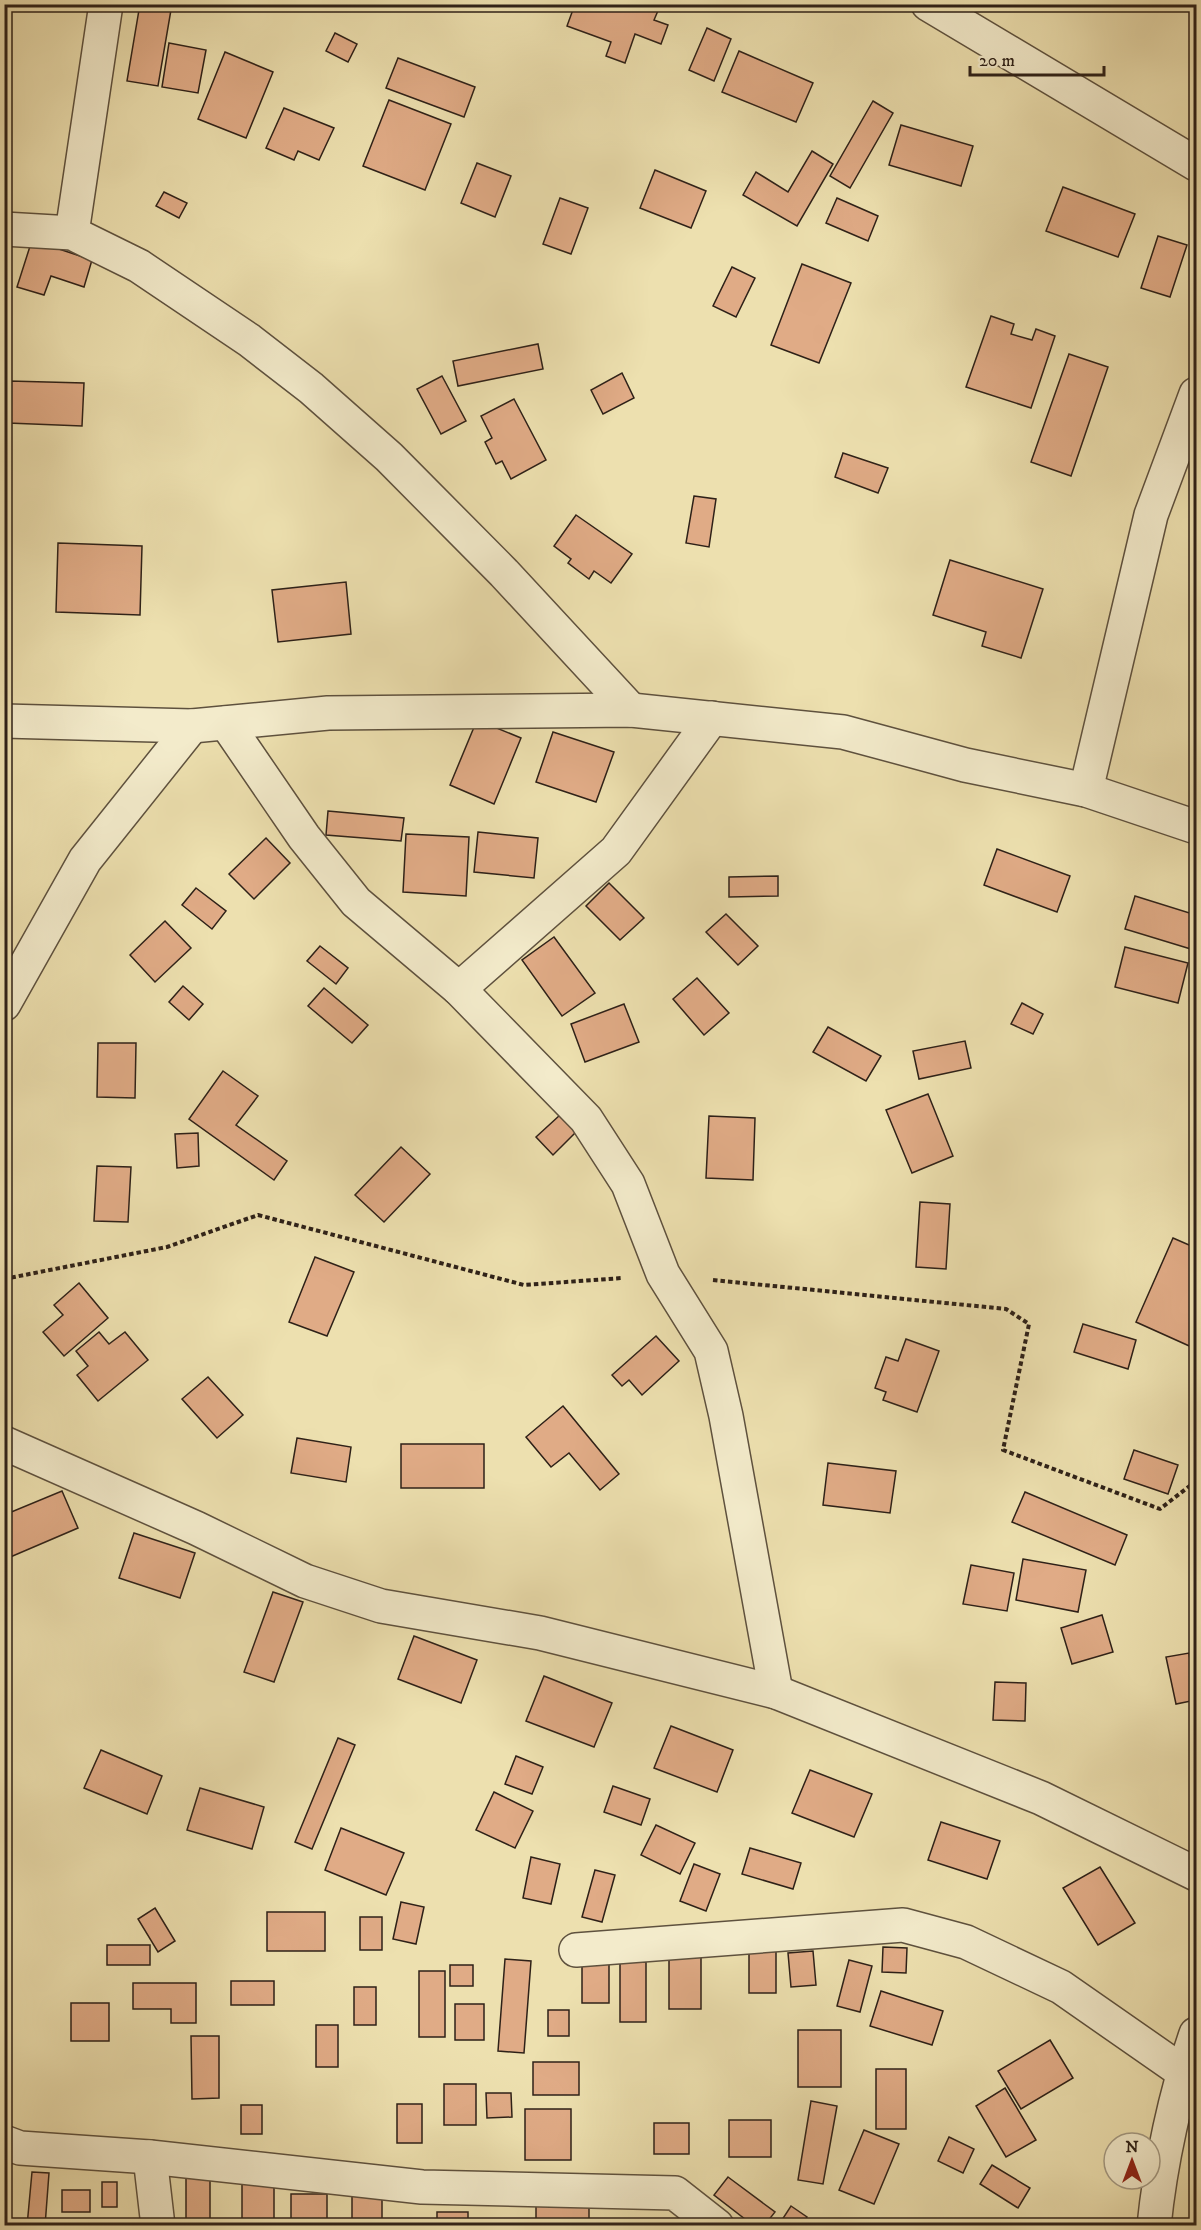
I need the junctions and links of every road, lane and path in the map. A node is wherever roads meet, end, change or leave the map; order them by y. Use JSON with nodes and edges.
{"nodes":[{"id":1,"x":106,"y":4,"type":"edge"},
{"id":2,"x":928,"y":4,"type":"edge"},
{"id":3,"x":1197,"y":164,"type":"edge"},
{"id":4,"x":4,"y":229,"type":"edge"},
{"id":5,"x":72,"y":233,"type":"junction"},
{"id":6,"x":1197,"y":394,"type":"edge"},
{"id":7,"x":631,"y":710,"type":"junction"},
{"id":8,"x":712,"y":718,"type":"junction"},
{"id":9,"x":4,"y":721,"type":"edge"},
{"id":10,"x":226,"y":723,"type":"junction"},
{"id":11,"x":192,"y":726,"type":"junction"},
{"id":12,"x":1086,"y":790,"type":"junction"},
{"id":13,"x":1197,"y":826,"type":"edge"},
{"id":14,"x":459,"y":989,"type":"junction"},
{"id":15,"x":4,"y":1004,"type":"edge"},
{"id":16,"x":663,"y":1275,"type":"junction"},
{"id":17,"x":4,"y":1279,"type":"edge"},
{"id":18,"x":4,"y":1443,"type":"edge"},
{"id":19,"x":1197,"y":1480,"type":"edge"},
{"id":20,"x":776,"y":1692,"type":"junction"},
{"id":21,"x":1197,"y":1874,"type":"edge"},
{"id":22,"x":576,"y":1950,"type":"dead end"},
{"id":23,"x":1197,"y":2034,"type":"edge"},
{"id":24,"x":1183,"y":2072,"type":"junction"},
{"id":25,"x":10,"y":2147,"type":"edge"},
{"id":26,"x":150,"y":2157,"type":"junction"},
{"id":27,"x":158,"y":2226,"type":"edge"},
{"id":28,"x":717,"y":2226,"type":"edge"},
{"id":29,"x":1154,"y":2226,"type":"edge"}],
"edges":[{"from":1,"to":5,"type":"street"},
{"from":2,"to":3,"type":"street"},
{"from":4,"to":5,"type":"street"},
{"from":5,"to":7,"type":"street"},
{"from":6,"to":12,"type":"street"},
{"from":7,"to":8,"type":"street"},
{"from":7,"to":10,"type":"street"},
{"from":8,"to":12,"type":"street"},
{"from":8,"to":14,"type":"street"},
{"from":9,"to":11,"type":"street"},
{"from":10,"to":11,"type":"street"},
{"from":10,"to":14,"type":"street"},
{"from":11,"to":15,"type":"street"},
{"from":12,"to":13,"type":"street"},
{"from":14,"to":16,"type":"street"},
{"from":16,"to":17,"type":"path"},
{"from":16,"to":19,"type":"path"},
{"from":16,"to":20,"type":"street"},
{"from":18,"to":20,"type":"street"},
{"from":20,"to":21,"type":"street"},
{"from":22,"to":24,"type":"street"},
{"from":23,"to":24,"type":"street"},
{"from":24,"to":29,"type":"street"},
{"from":25,"to":26,"type":"street"},
{"from":26,"to":27,"type":"street"},
{"from":26,"to":28,"type":"street"}]}
